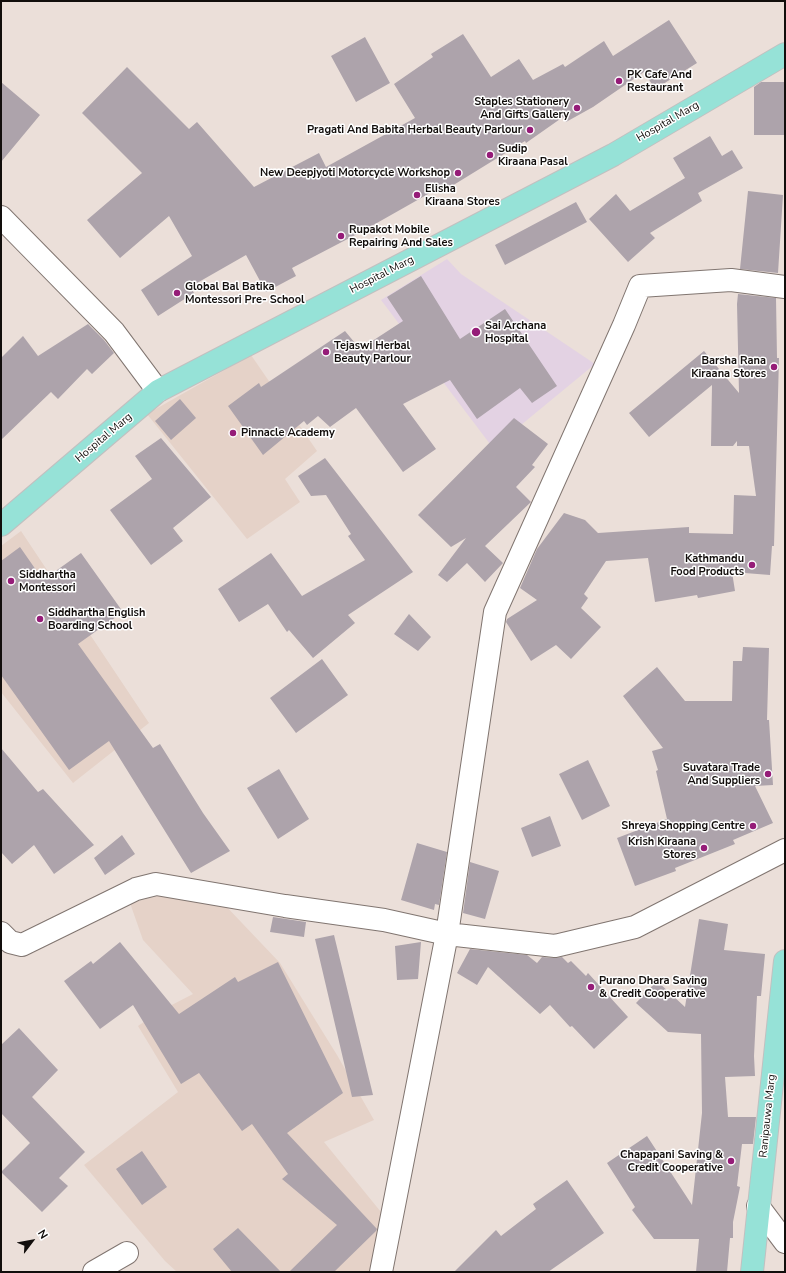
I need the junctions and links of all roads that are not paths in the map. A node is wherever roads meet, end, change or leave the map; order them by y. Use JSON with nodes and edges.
{"nodes":[{"id":1,"x":785,"y":54,"type":"edge"},
{"id":2,"x":1,"y":217,"type":"edge"},
{"id":3,"x":785,"y":287,"type":"edge"},
{"id":4,"x":158,"y":391,"type":"junction"},
{"id":5,"x":1,"y":526,"type":"edge"},
{"id":6,"x":785,"y":850,"type":"edge"},
{"id":7,"x":1,"y":933,"type":"edge"},
{"id":8,"x":447,"y":934,"type":"junction"},
{"id":9,"x":785,"y":961,"type":"edge"},
{"id":10,"x":758,"y":1206,"type":"junction"},
{"id":11,"x":785,"y":1242,"type":"edge"},
{"id":12,"x":127,"y":1253,"type":"dead end"},
{"id":13,"x":94,"y":1272,"type":"edge"},
{"id":14,"x":381,"y":1272,"type":"edge"},
{"id":15,"x":752,"y":1272,"type":"edge"}],
"edges":[{"from":1,"to":4,"type":"main road","name":"Hospital Marg"},
{"from":2,"to":4,"type":"street"},
{"from":3,"to":8,"type":"street"},
{"from":4,"to":5,"type":"main road","name":"Hospital Marg"},
{"from":6,"to":8,"type":"street"},
{"from":7,"to":8,"type":"street"},
{"from":8,"to":14,"type":"street"},
{"from":9,"to":10,"type":"main road","name":"Ranipauwa Marg"},
{"from":10,"to":11,"type":"street"},
{"from":10,"to":15,"type":"main road","name":"Ranipauwa Marg"},
{"from":12,"to":13,"type":"street"}]}
